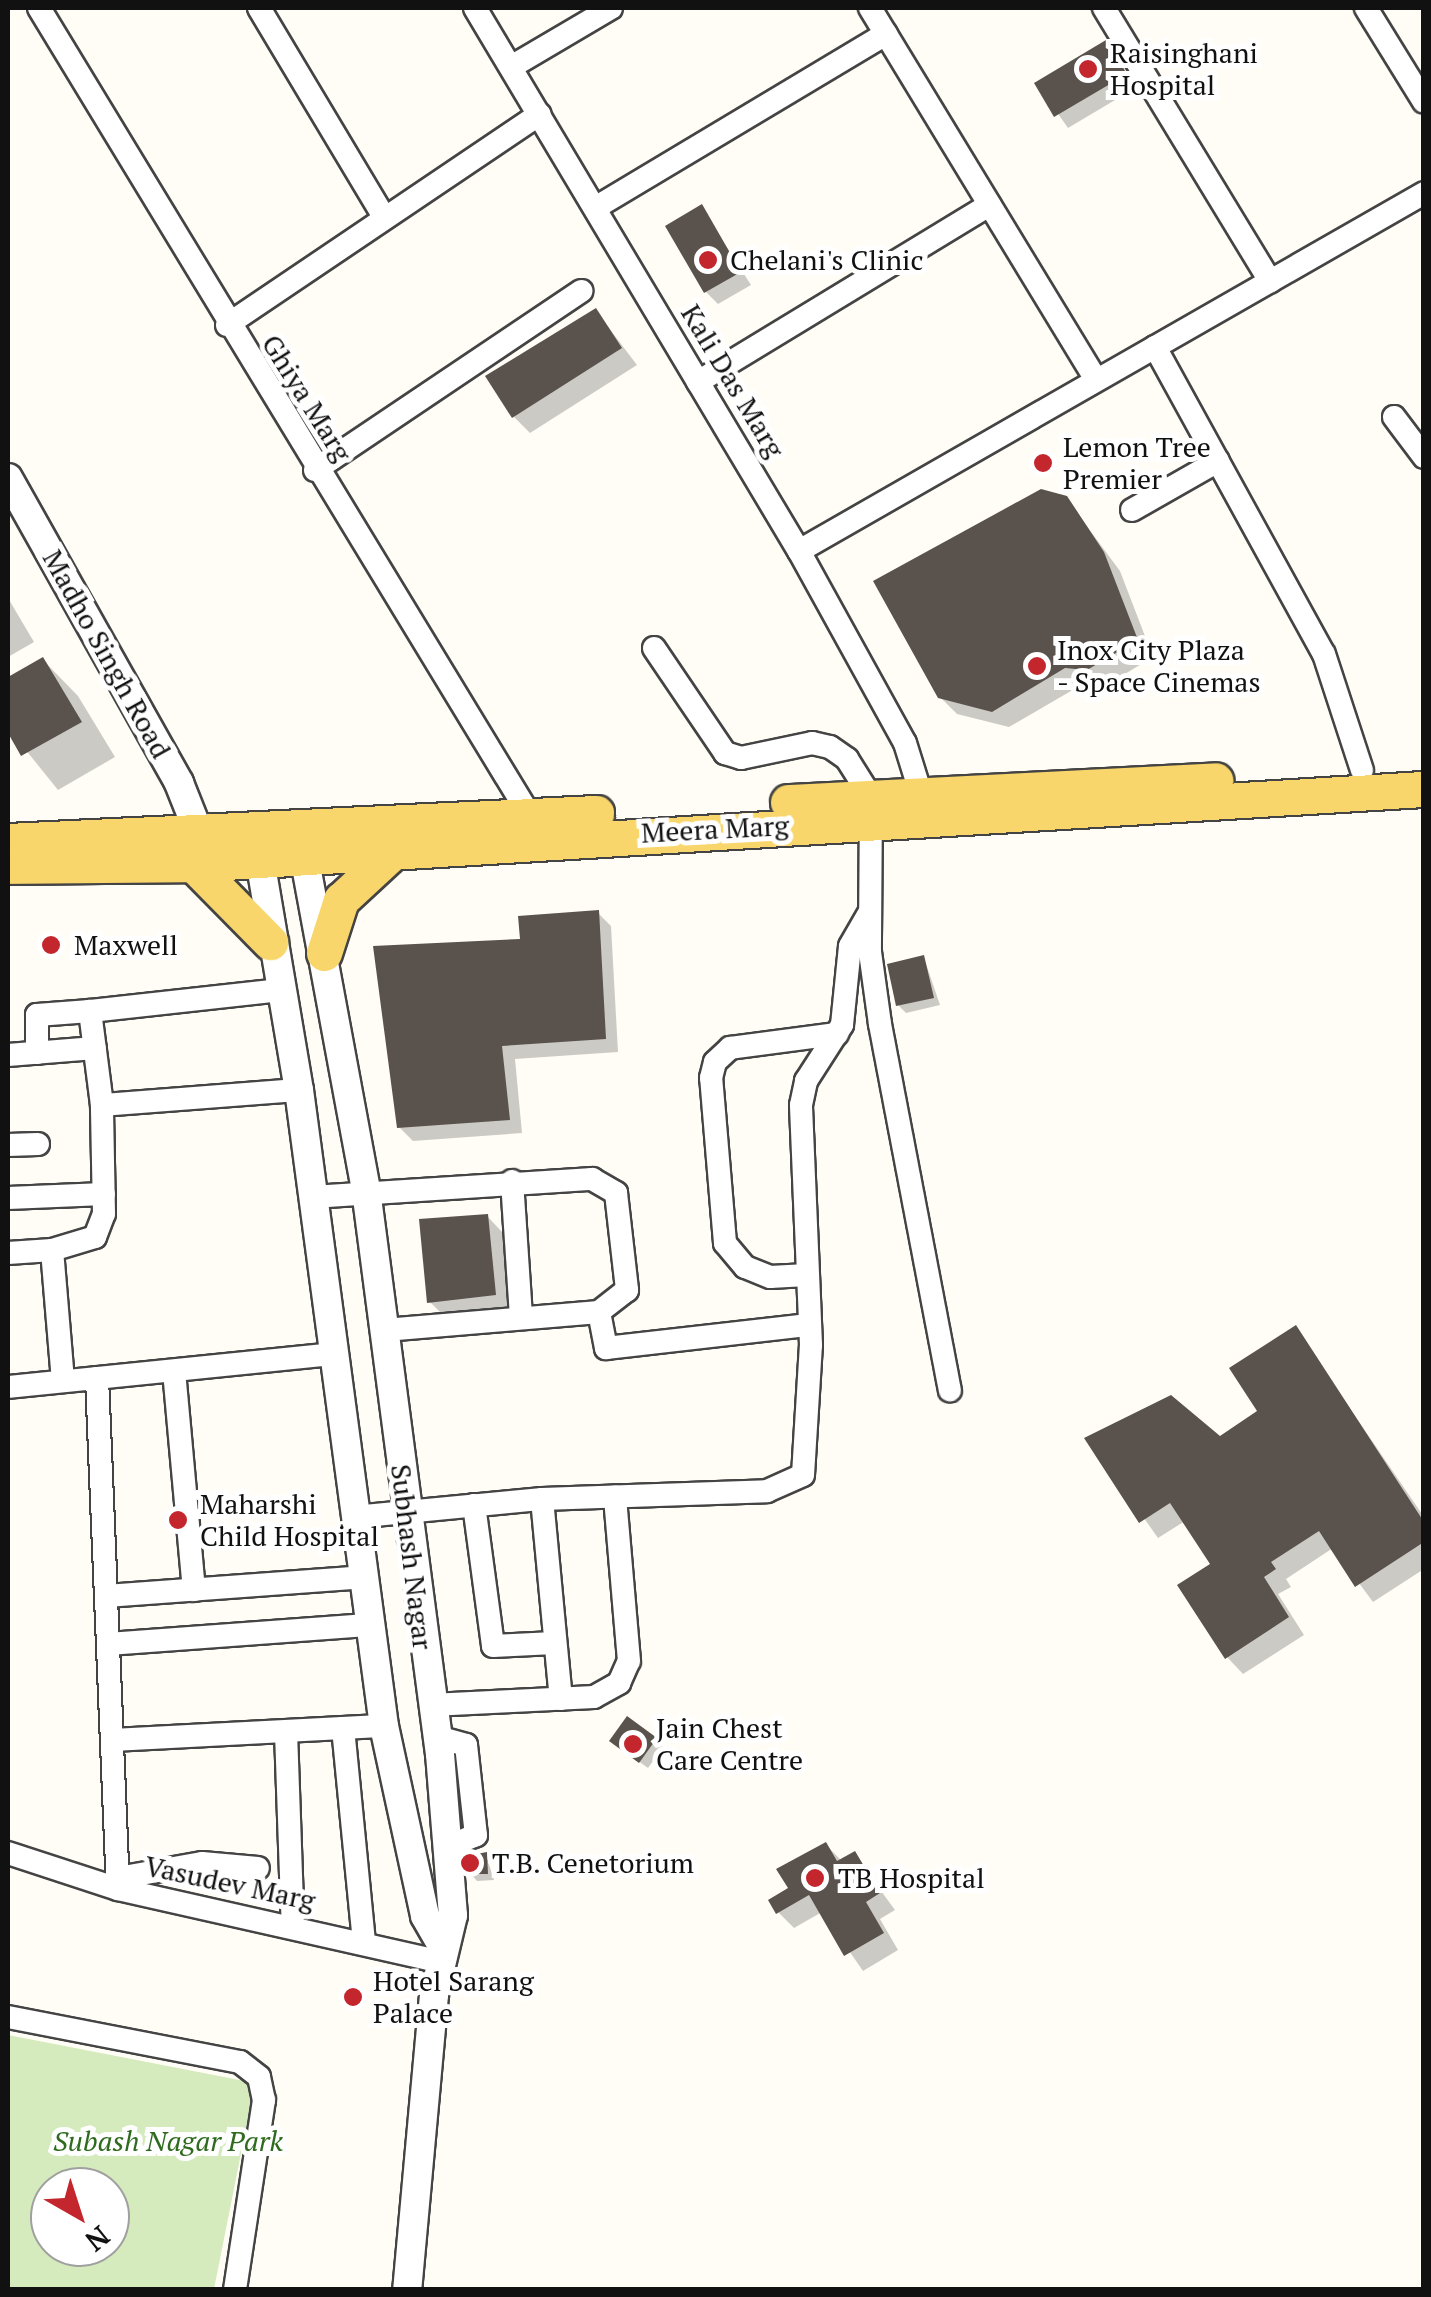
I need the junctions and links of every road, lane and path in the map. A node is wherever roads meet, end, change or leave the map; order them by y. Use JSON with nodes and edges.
{"nodes":[{"id":1,"x":39,"y":8,"type":"edge"},
{"id":2,"x":259,"y":8,"type":"edge"},
{"id":3,"x":475,"y":8,"type":"edge"},
{"id":4,"x":611,"y":8,"type":"edge"},
{"id":5,"x":870,"y":8,"type":"edge"},
{"id":6,"x":1104,"y":8,"type":"edge"},
{"id":7,"x":1366,"y":8,"type":"edge"},
{"id":8,"x":886,"y":34,"type":"junction"},
{"id":9,"x":511,"y":67,"type":"junction"},
{"id":10,"x":1424,"y":102,"type":"edge"},
{"id":11,"x":540,"y":114,"type":"junction"},
{"id":12,"x":1424,"y":192,"type":"edge"},
{"id":13,"x":989,"y":205,"type":"junction"},
{"id":14,"x":595,"y":208,"type":"junction"},
{"id":15,"x":384,"y":216,"type":"junction"},
{"id":16,"x":1270,"y":280,"type":"junction"},
{"id":17,"x":581,"y":291,"type":"dead end"},
{"id":18,"x":226,"y":325,"type":"junction"},
{"id":19,"x":1155,"y":346,"type":"junction"},
{"id":20,"x":1096,"y":380,"type":"junction"},
{"id":21,"x":698,"y":382,"type":"junction"},
{"id":22,"x":1394,"y":417,"type":"dead end"},
{"id":23,"x":1424,"y":457,"type":"edge"},
{"id":24,"x":1218,"y":461,"type":"junction"},
{"id":25,"x":315,"y":470,"type":"junction"},
{"id":26,"x":8,"y":478,"type":"edge"},
{"id":27,"x":1132,"y":510,"type":"dead end"},
{"id":28,"x":798,"y":551,"type":"junction"},
{"id":29,"x":654,"y":648,"type":"dead end"},
{"id":30,"x":1424,"y":766,"type":"edge"},
{"id":31,"x":1362,"y":770,"type":"junction"},
{"id":32,"x":1424,"y":789,"type":"edge"},
{"id":33,"x":924,"y":806,"type":"junction"},
{"id":34,"x":872,"y":810,"type":"junction"},
{"id":35,"x":530,"y":816,"type":"junction"},
{"id":36,"x":8,"y":841,"type":"edge"},
{"id":37,"x":301,"y":842,"type":"junction"},
{"id":38,"x":257,"y":844,"type":"junction"},
{"id":39,"x":395,"y":850,"type":"junction"},
{"id":40,"x":201,"y":852,"type":"junction"},
{"id":41,"x":8,"y":866,"type":"edge"},
{"id":42,"x":870,"y":912,"type":"junction"},
{"id":43,"x":270,"y":942,"type":"junction"},
{"id":44,"x":324,"y":954,"type":"junction"},
{"id":45,"x":279,"y":990,"type":"junction"},
{"id":46,"x":90,"y":1010,"type":"junction"},
{"id":47,"x":838,"y":1034,"type":"junction"},
{"id":48,"x":94,"y":1048,"type":"junction"},
{"id":49,"x":37,"y":1052,"type":"junction"},
{"id":50,"x":8,"y":1055,"type":"edge"},
{"id":51,"x":299,"y":1090,"type":"junction"},
{"id":52,"x":102,"y":1104,"type":"junction"},
{"id":53,"x":8,"y":1144,"type":"edge"},
{"id":54,"x":38,"y":1144,"type":"dead end"},
{"id":55,"x":512,"y":1181,"type":"junction"},
{"id":56,"x":366,"y":1190,"type":"junction"},
{"id":57,"x":104,"y":1194,"type":"junction"},
{"id":58,"x":8,"y":1198,"type":"edge"},
{"id":59,"x":312,"y":1198,"type":"junction"},
{"id":60,"x":52,"y":1250,"type":"junction"},
{"id":61,"x":8,"y":1253,"type":"edge"},
{"id":62,"x":807,"y":1275,"type":"junction"},
{"id":63,"x":599,"y":1312,"type":"junction"},
{"id":64,"x":520,"y":1317,"type":"junction"},
{"id":65,"x":809,"y":1325,"type":"junction"},
{"id":66,"x":385,"y":1330,"type":"junction"},
{"id":67,"x":333,"y":1354,"type":"junction"},
{"id":68,"x":174,"y":1371,"type":"junction"},
{"id":69,"x":97,"y":1378,"type":"junction"},
{"id":70,"x":62,"y":1382,"type":"junction"},
{"id":71,"x":8,"y":1387,"type":"edge"},
{"id":72,"x":950,"y":1390,"type":"dead end"},
{"id":73,"x":615,"y":1496,"type":"junction"},
{"id":74,"x":542,"y":1499,"type":"junction"},
{"id":75,"x":474,"y":1505,"type":"junction"},
{"id":76,"x":409,"y":1510,"type":"junction"},
{"id":77,"x":354,"y":1517,"type":"junction"},
{"id":78,"x":362,"y":1577,"type":"junction"},
{"id":79,"x":194,"y":1590,"type":"junction"},
{"id":80,"x":106,"y":1596,"type":"junction"},
{"id":81,"x":367,"y":1625,"type":"junction"},
{"id":82,"x":554,"y":1642,"type":"junction"},
{"id":83,"x":108,"y":1644,"type":"junction"},
{"id":84,"x":561,"y":1698,"type":"junction"},
{"id":85,"x":431,"y":1705,"type":"junction"},
{"id":86,"x":384,"y":1726,"type":"junction"},
{"id":87,"x":344,"y":1728,"type":"junction"},
{"id":88,"x":286,"y":1732,"type":"junction"},
{"id":89,"x":114,"y":1740,"type":"junction"},
{"id":90,"x":8,"y":1853,"type":"edge"},
{"id":91,"x":258,"y":1868,"type":"dead end"},
{"id":92,"x":118,"y":1883,"type":"junction"},
{"id":93,"x":293,"y":1928,"type":"junction"},
{"id":94,"x":364,"y":1944,"type":"junction"},
{"id":95,"x":443,"y":1954,"type":"junction"},
{"id":96,"x":8,"y":2017,"type":"edge"},
{"id":97,"x":235,"y":2290,"type":"edge"},
{"id":98,"x":407,"y":2290,"type":"edge"}],
"edges":[{"from":1,"to":18,"type":"street","name":"Ghiya Marg"},
{"from":2,"to":15,"type":"street"},
{"from":3,"to":9,"type":"street","name":"Kali Das Marg"},
{"from":4,"to":9,"type":"street"},
{"from":5,"to":8,"type":"street"},
{"from":6,"to":16,"type":"street"},
{"from":7,"to":10,"type":"street"},
{"from":8,"to":13,"type":"street"},
{"from":8,"to":14,"type":"street"},
{"from":9,"to":11,"type":"street","name":"Kali Das Marg"},
{"from":11,"to":14,"type":"street","name":"Kali Das Marg"},
{"from":11,"to":15,"type":"street"},
{"from":12,"to":16,"type":"street"},
{"from":13,"to":20,"type":"street"},
{"from":13,"to":21,"type":"street"},
{"from":14,"to":21,"type":"street","name":"Kali Das Marg"},
{"from":15,"to":18,"type":"street"},
{"from":16,"to":19,"type":"street"},
{"from":17,"to":25,"type":"street"},
{"from":18,"to":25,"type":"street","name":"Ghiya Marg"},
{"from":19,"to":20,"type":"street"},
{"from":19,"to":24,"type":"street"},
{"from":20,"to":28,"type":"street"},
{"from":21,"to":28,"type":"street","name":"Kali Das Marg"},
{"from":22,"to":23,"type":"street"},
{"from":24,"to":27,"type":"street"},
{"from":24,"to":31,"type":"street"},
{"from":25,"to":35,"type":"street","name":"Ghiya Marg"},
{"from":26,"to":40,"type":"street","name":"Madho Singh Road"},
{"from":28,"to":33,"type":"street","name":"Kali Das Marg"},
{"from":29,"to":34,"type":"street"},
{"from":30,"to":31,"type":"main road","name":"Meera Marg"},
{"from":31,"to":33,"type":"main road","name":"Meera Marg"},
{"from":32,"to":33,"type":"main road","name":"Meera Marg"},
{"from":33,"to":34,"type":"main road","name":"Meera Marg"},
{"from":34,"to":35,"type":"main road","name":"Meera Marg"},
{"from":34,"to":39,"type":"main road","name":"Meera Marg"},
{"from":34,"to":42,"type":"street"},
{"from":35,"to":37,"type":"main road","name":"Meera Marg"},
{"from":36,"to":40,"type":"main road","name":"Meera Marg"},
{"from":37,"to":38,"type":"main road","name":"Meera Marg"},
{"from":37,"to":39,"type":"main road","name":"Meera Marg"},
{"from":37,"to":44,"type":"street","name":"Subhash Nagar"},
{"from":38,"to":40,"type":"main road","name":"Meera Marg"},
{"from":38,"to":43,"type":"street"},
{"from":39,"to":44,"type":"main road"},
{"from":40,"to":41,"type":"main road","name":"Meera Marg"},
{"from":40,"to":43,"type":"main road"},
{"from":42,"to":47,"type":"street"},
{"from":42,"to":72,"type":"street"},
{"from":43,"to":45,"type":"street"},
{"from":44,"to":56,"type":"street","name":"Subhash Nagar"},
{"from":45,"to":46,"type":"street"},
{"from":45,"to":51,"type":"street"},
{"from":46,"to":48,"type":"street"},
{"from":46,"to":49,"type":"street"},
{"from":47,"to":62,"type":"street"},
{"from":47,"to":62,"type":"street"},
{"from":48,"to":49,"type":"street"},
{"from":48,"to":52,"type":"street"},
{"from":49,"to":50,"type":"street"},
{"from":51,"to":52,"type":"street"},
{"from":51,"to":59,"type":"street"},
{"from":52,"to":57,"type":"street"},
{"from":53,"to":54,"type":"street"},
{"from":55,"to":56,"type":"street"},
{"from":55,"to":63,"type":"street"},
{"from":55,"to":64,"type":"street"},
{"from":56,"to":59,"type":"street"},
{"from":56,"to":66,"type":"street","name":"Subhash Nagar"},
{"from":57,"to":58,"type":"street"},
{"from":57,"to":60,"type":"street"},
{"from":59,"to":67,"type":"street"},
{"from":60,"to":61,"type":"street"},
{"from":60,"to":70,"type":"street"},
{"from":62,"to":65,"type":"street"},
{"from":63,"to":64,"type":"street"},
{"from":63,"to":65,"type":"street"},
{"from":64,"to":66,"type":"street"},
{"from":65,"to":73,"type":"street"},
{"from":66,"to":76,"type":"street","name":"Subhash Nagar"},
{"from":67,"to":68,"type":"street"},
{"from":67,"to":77,"type":"street"},
{"from":68,"to":69,"type":"street"},
{"from":68,"to":79,"type":"street"},
{"from":69,"to":70,"type":"street"},
{"from":69,"to":80,"type":"street"},
{"from":70,"to":71,"type":"street"},
{"from":73,"to":74,"type":"street"},
{"from":73,"to":84,"type":"street"},
{"from":74,"to":75,"type":"street"},
{"from":74,"to":82,"type":"street"},
{"from":75,"to":76,"type":"street"},
{"from":75,"to":82,"type":"street"},
{"from":76,"to":77,"type":"street"},
{"from":76,"to":85,"type":"street","name":"Subhash Nagar"},
{"from":77,"to":78,"type":"street"},
{"from":78,"to":79,"type":"street"},
{"from":78,"to":81,"type":"street"},
{"from":79,"to":80,"type":"street"},
{"from":80,"to":83,"type":"street"},
{"from":81,"to":83,"type":"street"},
{"from":81,"to":86,"type":"street"},
{"from":82,"to":84,"type":"street"},
{"from":83,"to":89,"type":"street"},
{"from":84,"to":85,"type":"street"},
{"from":85,"to":95,"type":"street","name":"Subhash Nagar"},
{"from":86,"to":87,"type":"street"},
{"from":86,"to":95,"type":"street"},
{"from":87,"to":88,"type":"street"},
{"from":87,"to":94,"type":"street"},
{"from":88,"to":89,"type":"street"},
{"from":88,"to":93,"type":"street"},
{"from":89,"to":92,"type":"street"},
{"from":90,"to":92,"type":"street","name":"Vasudev Marg"},
{"from":91,"to":92,"type":"street"},
{"from":92,"to":93,"type":"street","name":"Vasudev Marg"},
{"from":93,"to":94,"type":"street","name":"Vasudev Marg"},
{"from":94,"to":95,"type":"street","name":"Vasudev Marg"},
{"from":95,"to":98,"type":"street","name":"Subhash Nagar"},
{"from":96,"to":97,"type":"street"}]}
